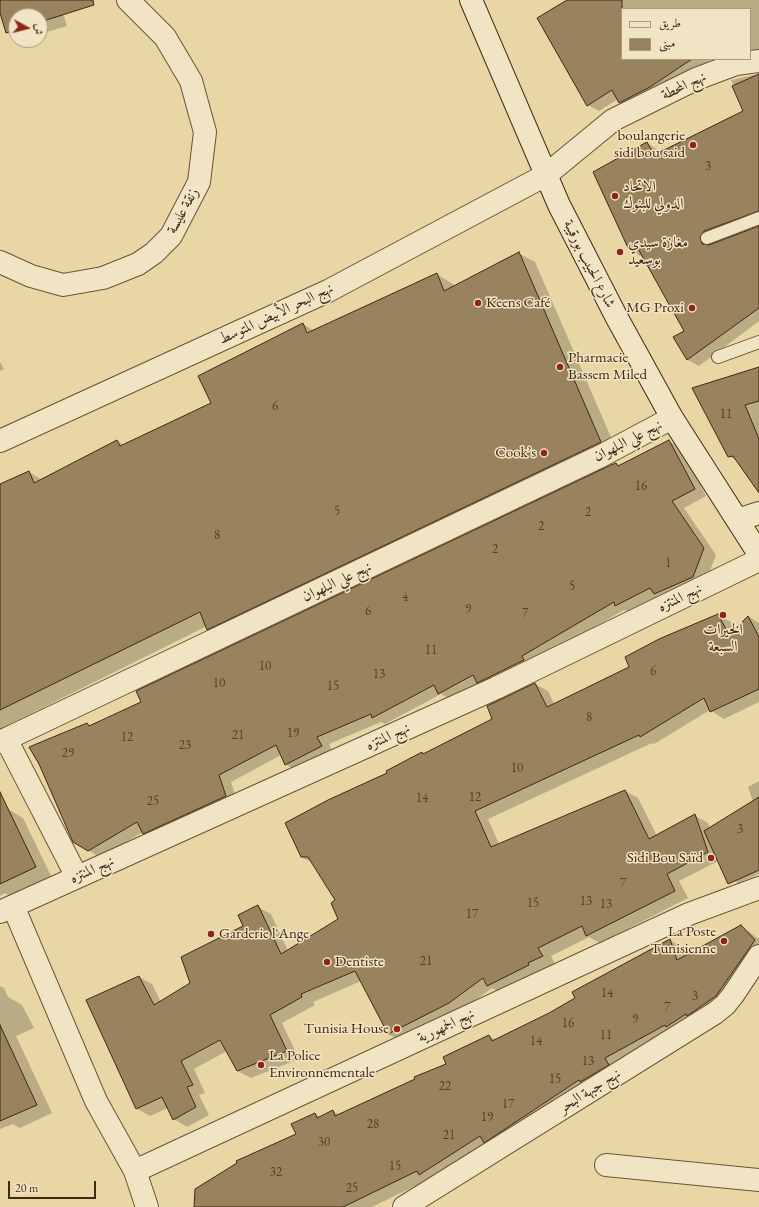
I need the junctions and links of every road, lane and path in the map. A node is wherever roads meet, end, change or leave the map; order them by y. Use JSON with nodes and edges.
{"nodes":[{"id":1,"x":128,"y":0,"type":"edge"},
{"id":2,"x":471,"y":0,"type":"edge"},
{"id":3,"x":759,"y":61,"type":"edge"},
{"id":4,"x":546,"y":175,"type":"junction"},
{"id":5,"x":759,"y":218,"type":"edge"},
{"id":6,"x":707,"y":238,"type":"dead end"},
{"id":7,"x":0,"y":262,"type":"edge"},
{"id":8,"x":759,"y":342,"type":"edge"},
{"id":9,"x":718,"y":357,"type":"dead end"},
{"id":10,"x":672,"y":418,"type":"junction"},
{"id":11,"x":0,"y":441,"type":"edge"},
{"id":12,"x":759,"y":513,"type":"edge"},
{"id":13,"x":738,"y":520,"type":"junction"},
{"id":14,"x":759,"y":554,"type":"edge"},
{"id":15,"x":759,"y":560,"type":"edge"},
{"id":16,"x":3,"y":741,"type":"edge"},
{"id":17,"x":77,"y":877,"type":"junction"},
{"id":18,"x":759,"y":888,"type":"edge"},
{"id":19,"x":6,"y":909,"type":"edge"},
{"id":20,"x":759,"y":956,"type":"edge"},
{"id":21,"x":606,"y":1165,"type":"dead end"},
{"id":22,"x":135,"y":1170,"type":"junction"},
{"id":23,"x":759,"y":1180,"type":"edge"},
{"id":24,"x":147,"y":1207,"type":"edge"},
{"id":25,"x":404,"y":1207,"type":"edge"}],
"edges":[{"from":1,"to":7,"type":"street","name":"زنقة عليسة"},
{"from":2,"to":4,"type":"street","name":"شارع الحبيب بورقيبة"},
{"from":3,"to":4,"type":"street","name":"نهج المحطة"},
{"from":4,"to":10,"type":"street","name":"شارع الحبيب بورقيبة"},
{"from":4,"to":11,"type":"street","name":"نهج البحر الأبيض المتوسط"},
{"from":5,"to":6,"type":"lane"},
{"from":8,"to":9,"type":"lane"},
{"from":10,"to":13,"type":"street","name":"شارع الحبيب بورقيبة"},
{"from":10,"to":16,"type":"street","name":"نهج علي البلهوان"},
{"from":12,"to":13,"type":"street"},
{"from":13,"to":14,"type":"street","name":"شارع الحبيب بورقيبة"},
{"from":15,"to":17,"type":"street","name":"نهج المنتزه"},
{"from":16,"to":17,"type":"street"},
{"from":17,"to":19,"type":"street","name":"نهج المنتزه"},
{"from":18,"to":22,"type":"street","name":"نهج الجمهورية"},
{"from":19,"to":22,"type":"street"},
{"from":20,"to":25,"type":"street","name":"نهج جبهة البحر"},
{"from":21,"to":23,"type":"street"},
{"from":22,"to":24,"type":"street"}]}
